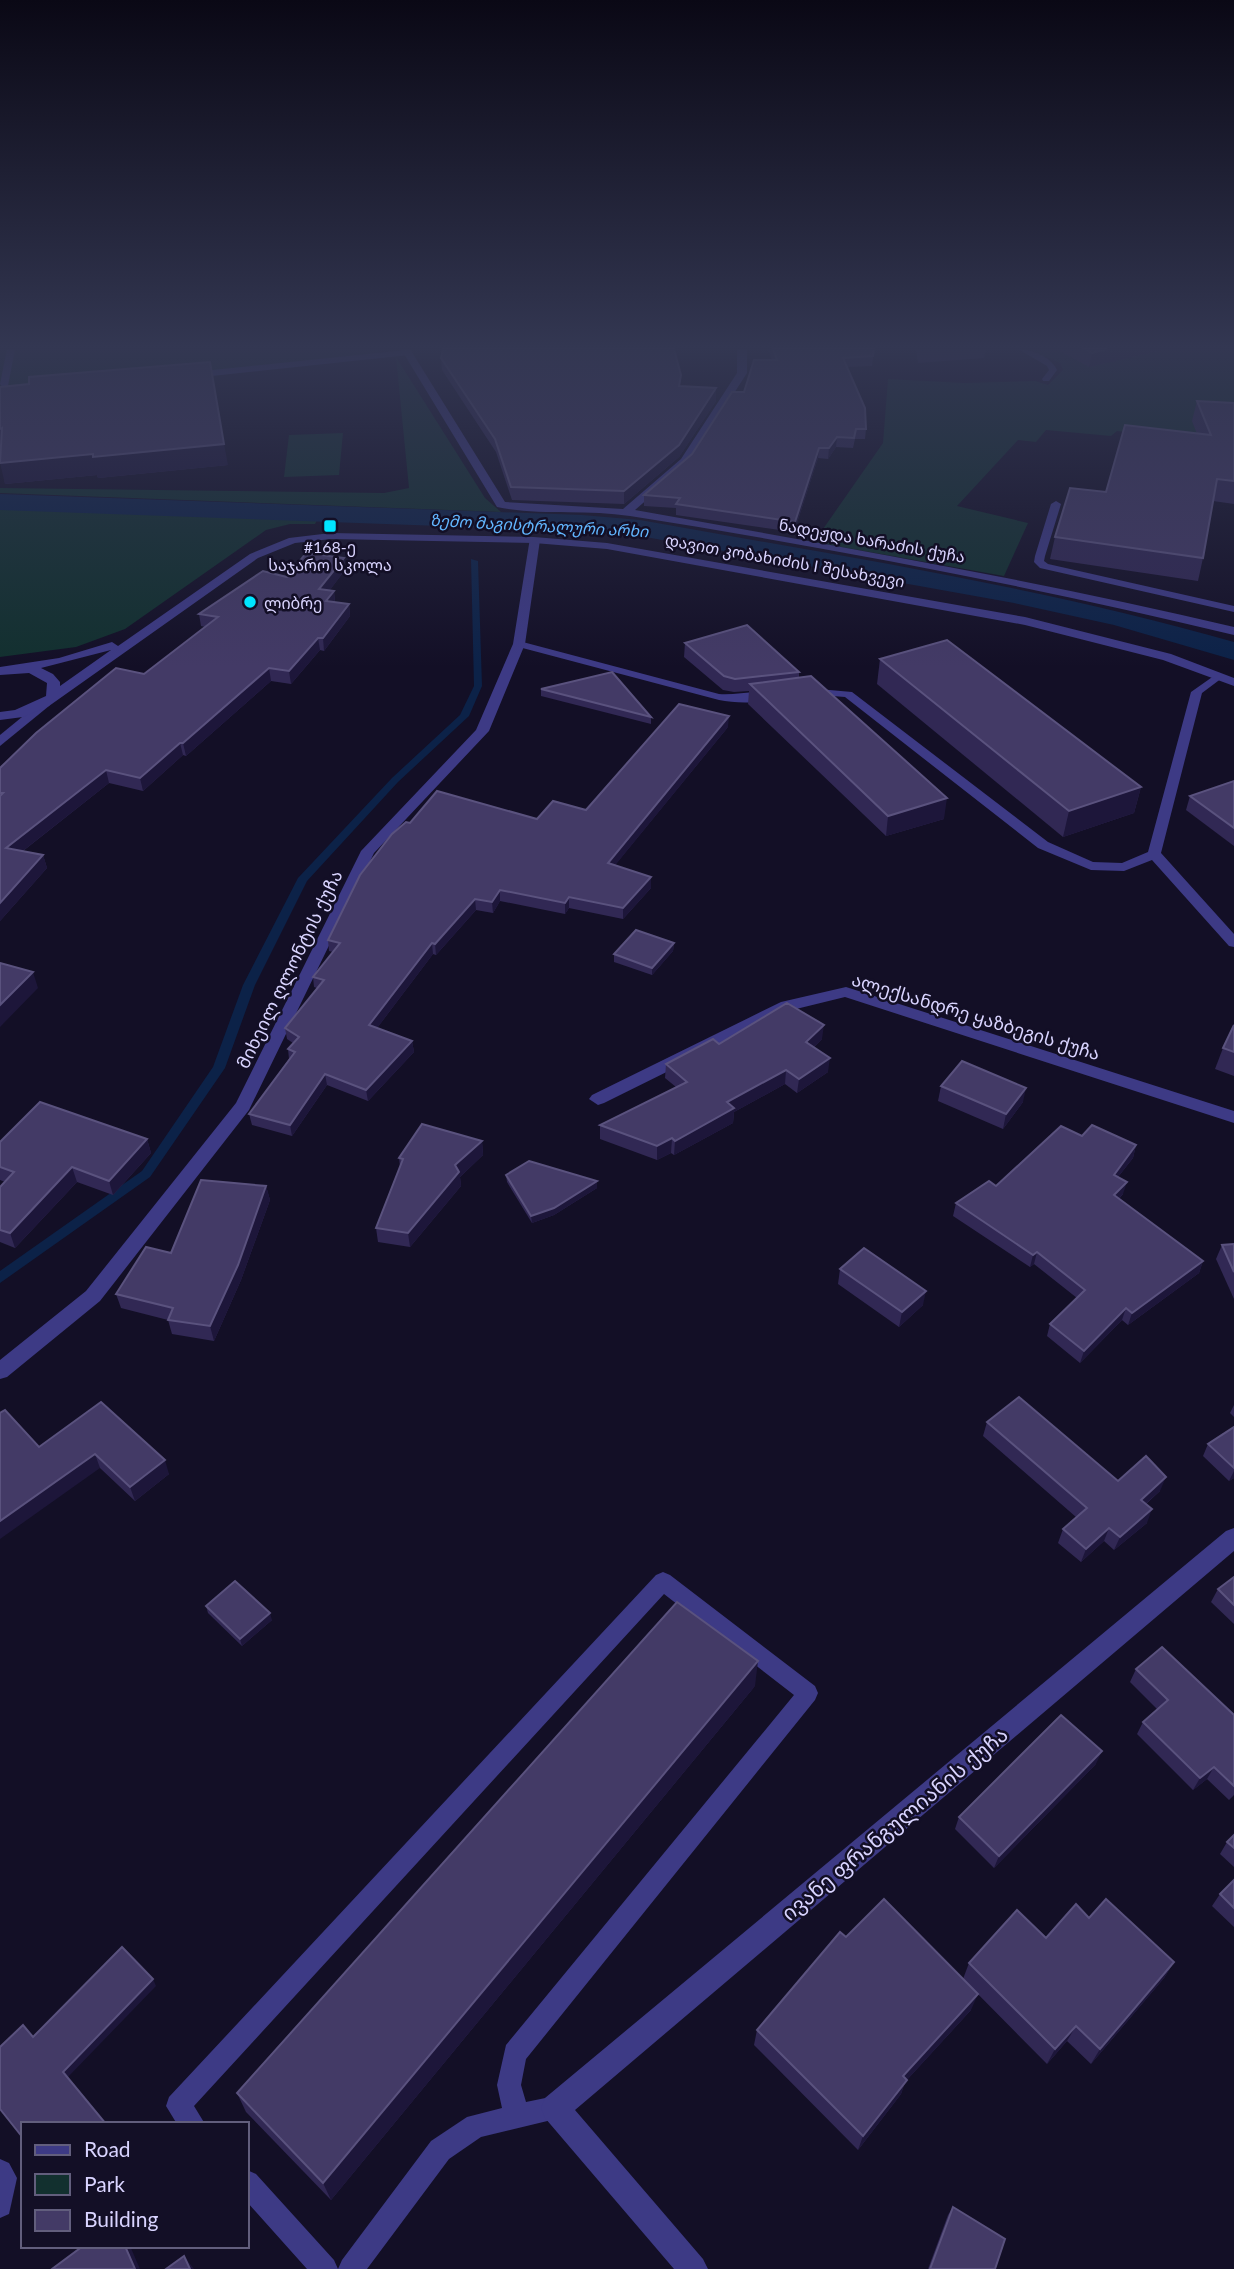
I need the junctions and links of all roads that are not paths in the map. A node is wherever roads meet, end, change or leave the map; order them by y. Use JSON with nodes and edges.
{"nodes":[{"id":1,"x":470,"y":455,"type":"edge"},
{"id":2,"x":689,"y":455,"type":"edge"},
{"id":3,"x":1056,"y":504,"type":"dead end"},
{"id":4,"x":626,"y":512,"type":"junction"},
{"id":5,"x":534,"y":540,"type":"junction"},
{"id":6,"x":1234,"y":609,"type":"edge"},
{"id":7,"x":1234,"y":631,"type":"edge"},
{"id":8,"x":138,"y":634,"type":"junction"},
{"id":9,"x":519,"y":644,"type":"junction"},
{"id":10,"x":15,"y":669,"type":"junction"},
{"id":11,"x":0,"y":671,"type":"edge"},
{"id":12,"x":1218,"y":676,"type":"junction"},
{"id":13,"x":1234,"y":682,"type":"edge"},
{"id":14,"x":48,"y":700,"type":"junction"},
{"id":15,"x":0,"y":716,"type":"edge"},
{"id":16,"x":0,"y":742,"type":"edge"},
{"id":17,"x":1154,"y":854,"type":"junction"},
{"id":18,"x":1234,"y":943,"type":"edge"},
{"id":19,"x":598,"y":1099,"type":"dead end"},
{"id":20,"x":1234,"y":1117,"type":"edge"},
{"id":21,"x":3,"y":1367,"type":"edge"},
{"id":22,"x":1234,"y":1538,"type":"edge"},
{"id":23,"x":555,"y":2108,"type":"junction"},
{"id":24,"x":517,"y":2117,"type":"junction"},
{"id":25,"x":191,"y":2122,"type":"edge"},
{"id":26,"x":0,"y":2172,"type":"edge"},
{"id":27,"x":248,"y":2184,"type":"edge"},
{"id":28,"x":0,"y":2205,"type":"edge"},
{"id":29,"x":325,"y":2269,"type":"edge"},
{"id":30,"x":351,"y":2269,"type":"edge"},
{"id":31,"x":694,"y":2269,"type":"edge"}],
"edges":[{"from":1,"to":4,"type":"street","name":"ნადეჟდა ხარაძის ქუჩა"},
{"from":2,"to":4,"type":"street"},
{"from":3,"to":6,"type":"lane"},
{"from":4,"to":7,"type":"street","name":"ნადეჟდა ხარაძის ქუჩა"},
{"from":5,"to":8,"type":"street","name":"დავით კობახიძის I შესახვევი"},
{"from":5,"to":9,"type":"street","name":"მიხეილ ღლონტის ქუჩა"},
{"from":5,"to":12,"type":"street","name":"დავით კობახიძის I შესახვევი"},
{"from":8,"to":10,"type":"street","name":"დავით კობახიძის I შესახვევი"},
{"from":8,"to":14,"type":"street","name":"დავით კობახიძის I შესახვევი"},
{"from":9,"to":17,"type":"lane"},
{"from":9,"to":21,"type":"street","name":"მიხეილ ღლონტის ქუჩა"},
{"from":10,"to":11,"type":"street","name":"დავით კობახიძის I შესახვევი"},
{"from":10,"to":14,"type":"street"},
{"from":12,"to":13,"type":"street","name":"დავით კობახიძის I შესახვევი"},
{"from":12,"to":17,"type":"lane"},
{"from":14,"to":15,"type":"street"},
{"from":14,"to":16,"type":"street"},
{"from":17,"to":18,"type":"lane"},
{"from":19,"to":20,"type":"street","name":"ალექსანდრე ყაზბეგის ქუჩა"},
{"from":22,"to":23,"type":"street","name":"ივანე ფრანგულიანის ქუჩა"},
{"from":23,"to":24,"type":"lane"},
{"from":23,"to":31,"type":"street"},
{"from":24,"to":25,"type":"lane"},
{"from":24,"to":30,"type":"lane"},
{"from":26,"to":28,"type":"lane"},
{"from":27,"to":29,"type":"lane"}]}
